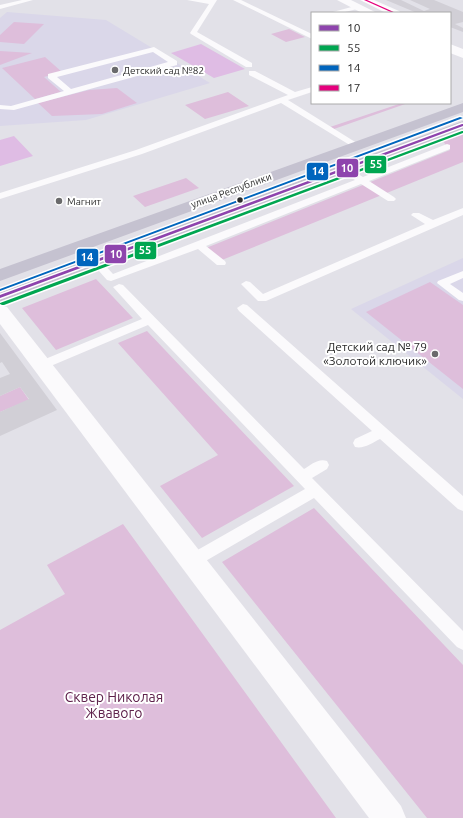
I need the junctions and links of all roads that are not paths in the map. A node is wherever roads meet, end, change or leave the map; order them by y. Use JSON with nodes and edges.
{"nodes":[{"id":1,"x":30,"y":0,"type":"edge"},
{"id":2,"x":190,"y":0,"type":"edge"},
{"id":3,"x":236,"y":0,"type":"edge"},
{"id":4,"x":342,"y":0,"type":"edge"},
{"id":5,"x":213,"y":1,"type":"edge"},
{"id":6,"x":362,"y":4,"type":"edge"},
{"id":7,"x":0,"y":7,"type":"edge"},
{"id":8,"x":335,"y":12,"type":"edge"},
{"id":9,"x":371,"y":12,"type":"edge"},
{"id":10,"x":391,"y":12,"type":"edge"},
{"id":11,"x":299,"y":22,"type":"dead end"},
{"id":12,"x":288,"y":25,"type":"junction"},
{"id":13,"x":311,"y":36,"type":"edge"},
{"id":14,"x":451,"y":36,"type":"edge"},
{"id":15,"x":463,"y":42,"type":"edge"},
{"id":16,"x":451,"y":48,"type":"edge"},
{"id":17,"x":463,"y":54,"type":"edge"},
{"id":18,"x":249,"y":65,"type":"dead end"},
{"id":19,"x":252,"y":73,"type":"dead end"},
{"id":20,"x":311,"y":89,"type":"edge"},
{"id":21,"x":70,"y":92,"type":"junction"},
{"id":22,"x":294,"y":95,"type":"junction"},
{"id":23,"x":282,"y":100,"type":"junction"},
{"id":24,"x":0,"y":107,"type":"edge"},
{"id":25,"x":463,"y":107,"type":"edge"},
{"id":26,"x":463,"y":125,"type":"edge"},
{"id":27,"x":356,"y":145,"type":"junction"},
{"id":28,"x":447,"y":147,"type":"dead end"},
{"id":29,"x":345,"y":170,"type":"junction"},
{"id":30,"x":362,"y":181,"type":"junction"},
{"id":31,"x":0,"y":196,"type":"edge"},
{"id":32,"x":391,"y":199,"type":"dead end"},
{"id":33,"x":463,"y":211,"type":"edge"},
{"id":34,"x":416,"y":216,"type":"dead end"},
{"id":35,"x":432,"y":224,"type":"junction"},
{"id":36,"x":199,"y":245,"type":"junction"},
{"id":37,"x":96,"y":262,"type":"junction"},
{"id":38,"x":222,"y":264,"type":"dead end"},
{"id":39,"x":2,"y":272,"type":"edge"},
{"id":40,"x":463,"y":274,"type":"edge"},
{"id":41,"x":246,"y":284,"type":"dead end"},
{"id":42,"x":119,"y":287,"type":"dead end"},
{"id":43,"x":0,"y":297,"type":"edge"},
{"id":44,"x":463,"y":298,"type":"edge"},
{"id":45,"x":243,"y":308,"type":"dead end"},
{"id":46,"x":0,"y":311,"type":"edge"},
{"id":47,"x":150,"y":320,"type":"junction"},
{"id":48,"x":42,"y":365,"type":"junction"},
{"id":49,"x":382,"y":432,"type":"junction"},
{"id":50,"x":360,"y":443,"type":"dead end"},
{"id":51,"x":322,"y":465,"type":"dead end"},
{"id":52,"x":302,"y":477,"type":"junction"},
{"id":53,"x":315,"y":490,"type":"junction"},
{"id":54,"x":463,"y":505,"type":"edge"},
{"id":55,"x":192,"y":561,"type":"junction"},
{"id":56,"x":463,"y":642,"type":"edge"},
{"id":57,"x":389,"y":818,"type":"edge"}],
"edges":[{"from":1,"to":7,"type":"lane"},
{"from":2,"to":5,"type":"lane"},
{"from":3,"to":12,"type":"lane"},
{"from":4,"to":6,"type":"street"},
{"from":5,"to":18,"type":"lane"},
{"from":6,"to":8,"type":"lane"},
{"from":6,"to":9,"type":"street"},
{"from":6,"to":10,"type":"street"},
{"from":11,"to":12,"type":"lane"},
{"from":12,"to":13,"type":"lane"},
{"from":14,"to":15,"type":"street"},
{"from":16,"to":17,"type":"street"},
{"from":19,"to":22,"type":"lane"},
{"from":20,"to":22,"type":"lane"},
{"from":21,"to":21,"type":"lane"},
{"from":21,"to":24,"type":"lane"},
{"from":22,"to":23,"type":"lane"},
{"from":23,"to":27,"type":"lane"},
{"from":23,"to":31,"type":"lane"},
{"from":25,"to":27,"type":"main road","name":"улица Республики"},
{"from":26,"to":29,"type":"main road","name":"улица Республики"},
{"from":27,"to":39,"type":"main road","name":"улица Республики"},
{"from":28,"to":30,"type":"lane"},
{"from":29,"to":30,"type":"lane"},
{"from":29,"to":37,"type":"main road","name":"улица Республики"},
{"from":30,"to":32,"type":"lane"},
{"from":30,"to":36,"type":"lane"},
{"from":33,"to":35,"type":"lane"},
{"from":34,"to":35,"type":"lane"},
{"from":35,"to":41,"type":"lane"},
{"from":36,"to":37,"type":"lane"},
{"from":36,"to":38,"type":"lane"},
{"from":37,"to":43,"type":"main road","name":"улица Республики"},
{"from":40,"to":44,"type":"lane"},
{"from":42,"to":47,"type":"lane"},
{"from":45,"to":49,"type":"lane"},
{"from":46,"to":48,"type":"street"},
{"from":47,"to":48,"type":"lane"},
{"from":47,"to":52,"type":"lane"},
{"from":48,"to":55,"type":"street"},
{"from":49,"to":50,"type":"lane"},
{"from":49,"to":54,"type":"lane"},
{"from":51,"to":52,"type":"lane"},
{"from":52,"to":53,"type":"lane"},
{"from":53,"to":55,"type":"lane"},
{"from":53,"to":56,"type":"lane"},
{"from":55,"to":57,"type":"street"}]}
